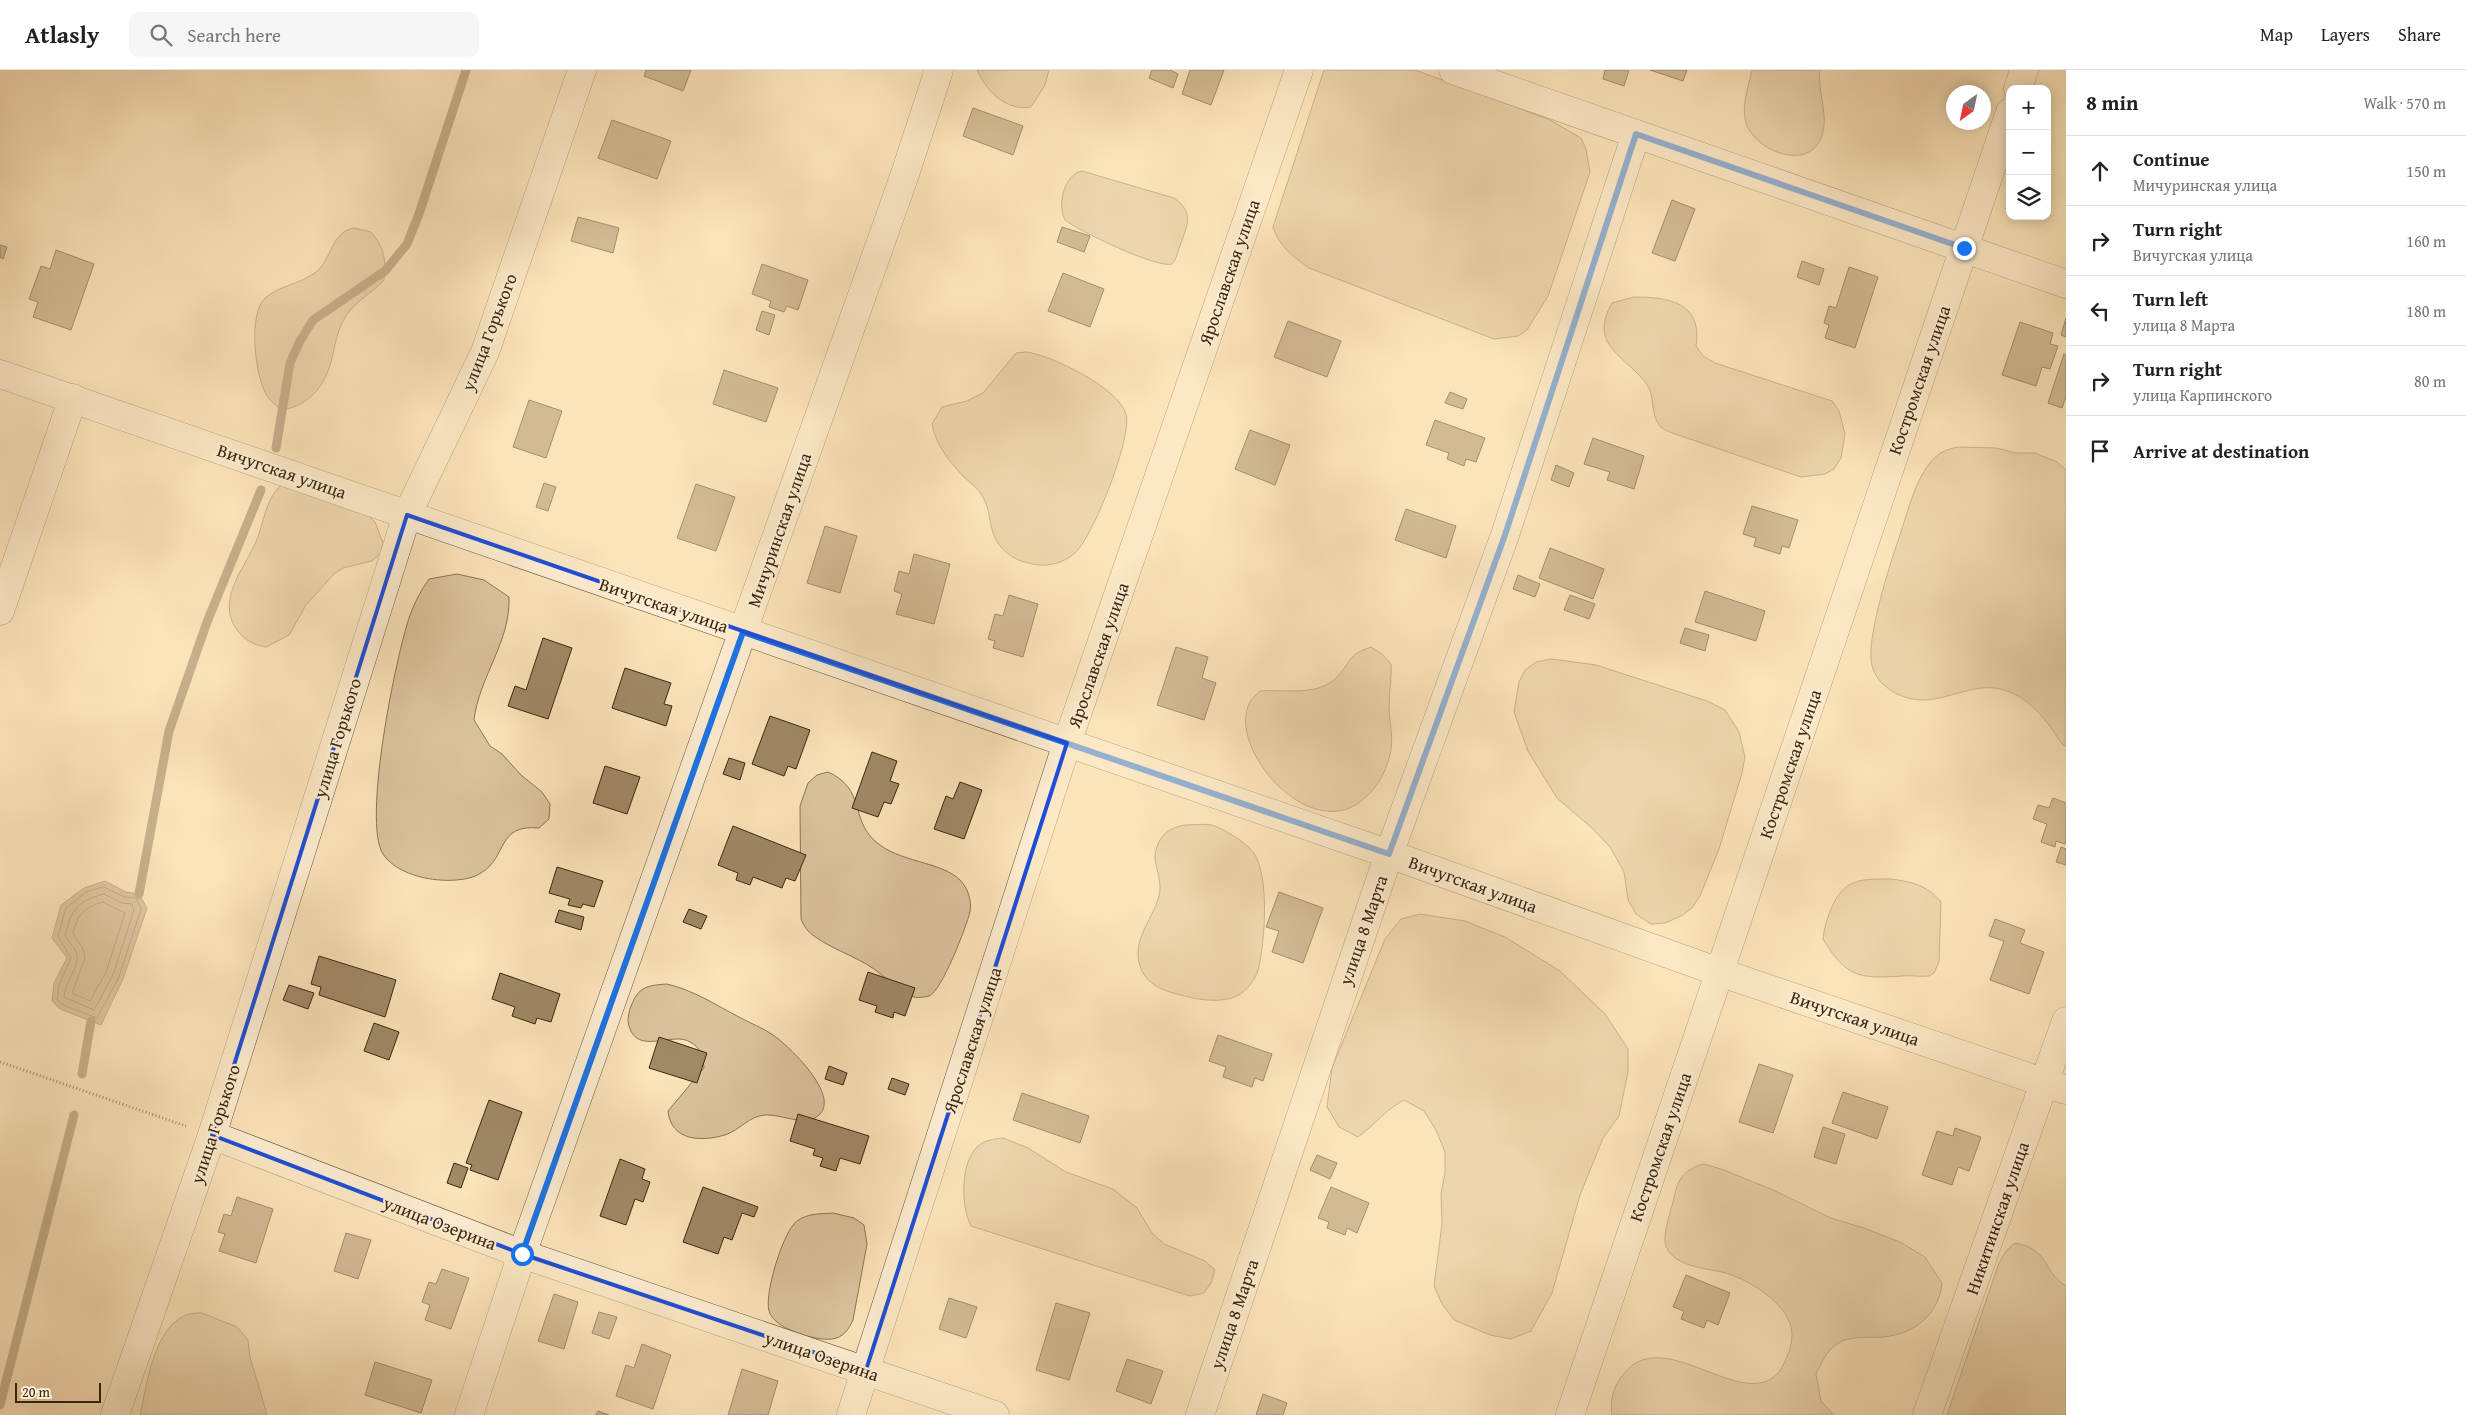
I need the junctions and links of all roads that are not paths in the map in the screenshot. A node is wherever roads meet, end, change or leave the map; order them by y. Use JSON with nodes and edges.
{"nodes":[{"id":1,"x":582,"y":70,"type":"edge"},
{"id":2,"x":939,"y":70,"type":"edge"},
{"id":3,"x":1299,"y":70,"type":"edge"},
{"id":4,"x":1453,"y":70,"type":"edge"},
{"id":5,"x":2024,"y":70,"type":"edge"},
{"id":6,"x":2019,"y":85,"type":"edge"},
{"id":7,"x":2006,"y":124,"type":"edge"},
{"id":8,"x":1636,"y":134,"type":"junction"},
{"id":9,"x":1964,"y":248,"type":"junction"},
{"id":10,"x":2066,"y":284,"type":"edge"},
{"id":11,"x":0,"y":374,"type":"edge"},
{"id":12,"x":73,"y":398,"type":"junction"},
{"id":13,"x":408,"y":515,"type":"junction"},
{"id":14,"x":0,"y":611,"type":"edge"},
{"id":15,"x":743,"y":632,"type":"junction"},
{"id":16,"x":1067,"y":743,"type":"junction"},
{"id":17,"x":1389,"y":854,"type":"junction"},
{"id":18,"x":1719,"y":972,"type":"junction"},
{"id":19,"x":2066,"y":1021,"type":"edge"},
{"id":20,"x":2055,"y":1086,"type":"edge"},
{"id":21,"x":212,"y":1135,"type":"junction"},
{"id":22,"x":522,"y":1254,"type":"junction"},
{"id":23,"x":866,"y":1370,"type":"junction"},
{"id":24,"x":115,"y":1415,"type":"edge"},
{"id":25,"x":469,"y":1415,"type":"edge"},
{"id":26,"x":851,"y":1415,"type":"edge"},
{"id":27,"x":995,"y":1415,"type":"edge"},
{"id":28,"x":1200,"y":1415,"type":"edge"},
{"id":29,"x":1570,"y":1415,"type":"edge"},
{"id":30,"x":1927,"y":1415,"type":"edge"}],
"edges":[{"from":1,"to":13,"type":"street","name":"улица Горького"},
{"from":2,"to":15,"type":"street","name":"Мичуринская улица"},
{"from":3,"to":16,"type":"street","name":"Ярославская улица"},
{"from":4,"to":8,"type":"street"},
{"from":5,"to":6,"type":"street"},
{"from":7,"to":9,"type":"street","name":"Костромская улица"},
{"from":8,"to":9,"type":"street"},
{"from":8,"to":17,"type":"street","name":"улица 8 Марта"},
{"from":9,"to":10,"type":"street"},
{"from":9,"to":18,"type":"street","name":"Костромская улица"},
{"from":11,"to":12,"type":"street","name":"Вичугская улица"},
{"from":12,"to":13,"type":"street","name":"Вичугская улица"},
{"from":12,"to":14,"type":"street"},
{"from":13,"to":15,"type":"street","name":"Вичугская улица"},
{"from":13,"to":21,"type":"street","name":"улица Горького"},
{"from":15,"to":16,"type":"street","name":"Вичугская улица"},
{"from":15,"to":22,"type":"street","name":"Мичуринская улица"},
{"from":16,"to":17,"type":"street","name":"Вичугская улица"},
{"from":16,"to":23,"type":"street","name":"Ярославская улица"},
{"from":17,"to":18,"type":"street","name":"Вичугская улица"},
{"from":17,"to":28,"type":"street","name":"улица 8 Марта"},
{"from":18,"to":20,"type":"street","name":"Вичугская улица"},
{"from":18,"to":29,"type":"street","name":"Костромская улица"},
{"from":19,"to":20,"type":"street","name":"Никитинская улица"},
{"from":20,"to":30,"type":"street","name":"Никитинская улица"},
{"from":21,"to":22,"type":"street","name":"улица Озерина"},
{"from":21,"to":24,"type":"street","name":"улица Горького"},
{"from":22,"to":23,"type":"street","name":"улица Озерина"},
{"from":22,"to":25,"type":"street","name":"Мичуринская улица"},
{"from":23,"to":26,"type":"street","name":"Ярославская улица"},
{"from":23,"to":27,"type":"street","name":"улица Озерина"}]}
